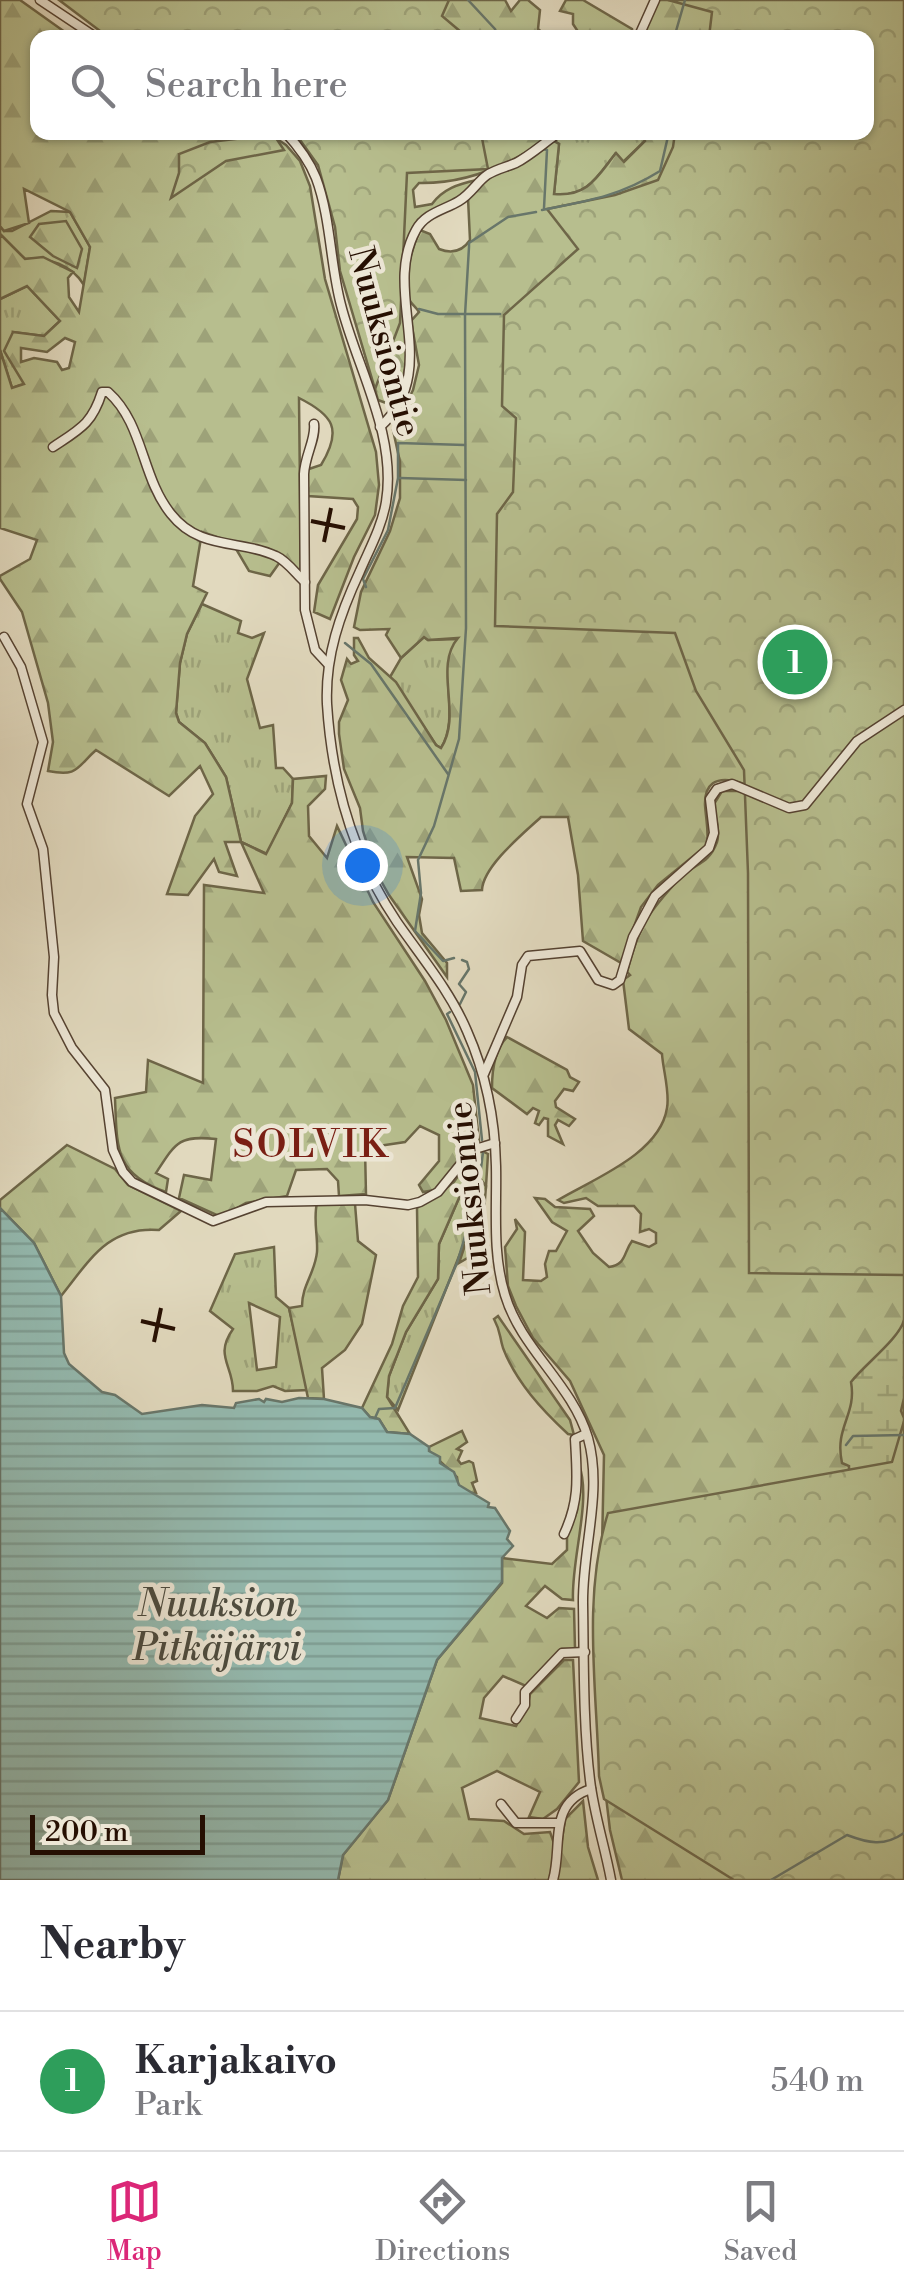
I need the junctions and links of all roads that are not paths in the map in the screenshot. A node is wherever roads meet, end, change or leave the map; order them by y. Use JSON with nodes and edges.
{"nodes":[{"id":1,"x":40,"y":0,"type":"edge"},
{"id":2,"x":654,"y":0,"type":"edge"},
{"id":3,"x":85,"y":30,"type":"edge"},
{"id":4,"x":641,"y":30,"type":"edge"},
{"id":5,"x":292,"y":140,"type":"edge"},
{"id":6,"x":549,"y":140,"type":"edge"},
{"id":7,"x":314,"y":424,"type":"dead end"},
{"id":8,"x":380,"y":427,"type":"junction"},
{"id":9,"x":53,"y":447,"type":"dead end"},
{"id":10,"x":305,"y":582,"type":"junction"},
{"id":11,"x":4,"y":637,"type":"dead end"},
{"id":12,"x":328,"y":664,"type":"junction"},
{"id":13,"x":904,"y":710,"type":"edge"},
{"id":14,"x":484,"y":1076,"type":"junction"},
{"id":15,"x":495,"y":1143,"type":"junction"},
{"id":16,"x":586,"y":1434,"type":"junction"},
{"id":17,"x":564,"y":1534,"type":"dead end"},
{"id":18,"x":585,"y":1652,"type":"junction"},
{"id":19,"x":516,"y":1719,"type":"dead end"},
{"id":20,"x":591,"y":1789,"type":"junction"},
{"id":21,"x":501,"y":1804,"type":"dead end"},
{"id":22,"x":558,"y":1823,"type":"junction"},
{"id":23,"x":553,"y":1880,"type":"edge"},
{"id":24,"x":610,"y":1880,"type":"edge"}],
"edges":[{"from":1,"to":3,"type":"street"},
{"from":2,"to":4,"type":"street"},
{"from":5,"to":8,"type":"street","name":"Nuuksiontie"},
{"from":6,"to":8,"type":"street"},
{"from":7,"to":10,"type":"street"},
{"from":8,"to":12,"type":"street","name":"Nuuksiontie"},
{"from":9,"to":10,"type":"street"},
{"from":10,"to":12,"type":"street"},
{"from":11,"to":15,"type":"street"},
{"from":12,"to":14,"type":"street","name":"Nuuksiontie"},
{"from":13,"to":14,"type":"street"},
{"from":14,"to":15,"type":"street","name":"Nuuksiontie"},
{"from":15,"to":16,"type":"street","name":"Nuuksiontie"},
{"from":16,"to":17,"type":"street"},
{"from":16,"to":18,"type":"street","name":"Nuuksiontie"},
{"from":18,"to":19,"type":"street"},
{"from":18,"to":20,"type":"street","name":"Nuuksiontie"},
{"from":20,"to":22,"type":"street"},
{"from":20,"to":24,"type":"street","name":"Nuuksiontie"},
{"from":21,"to":22,"type":"street"},
{"from":22,"to":23,"type":"street"}]}
